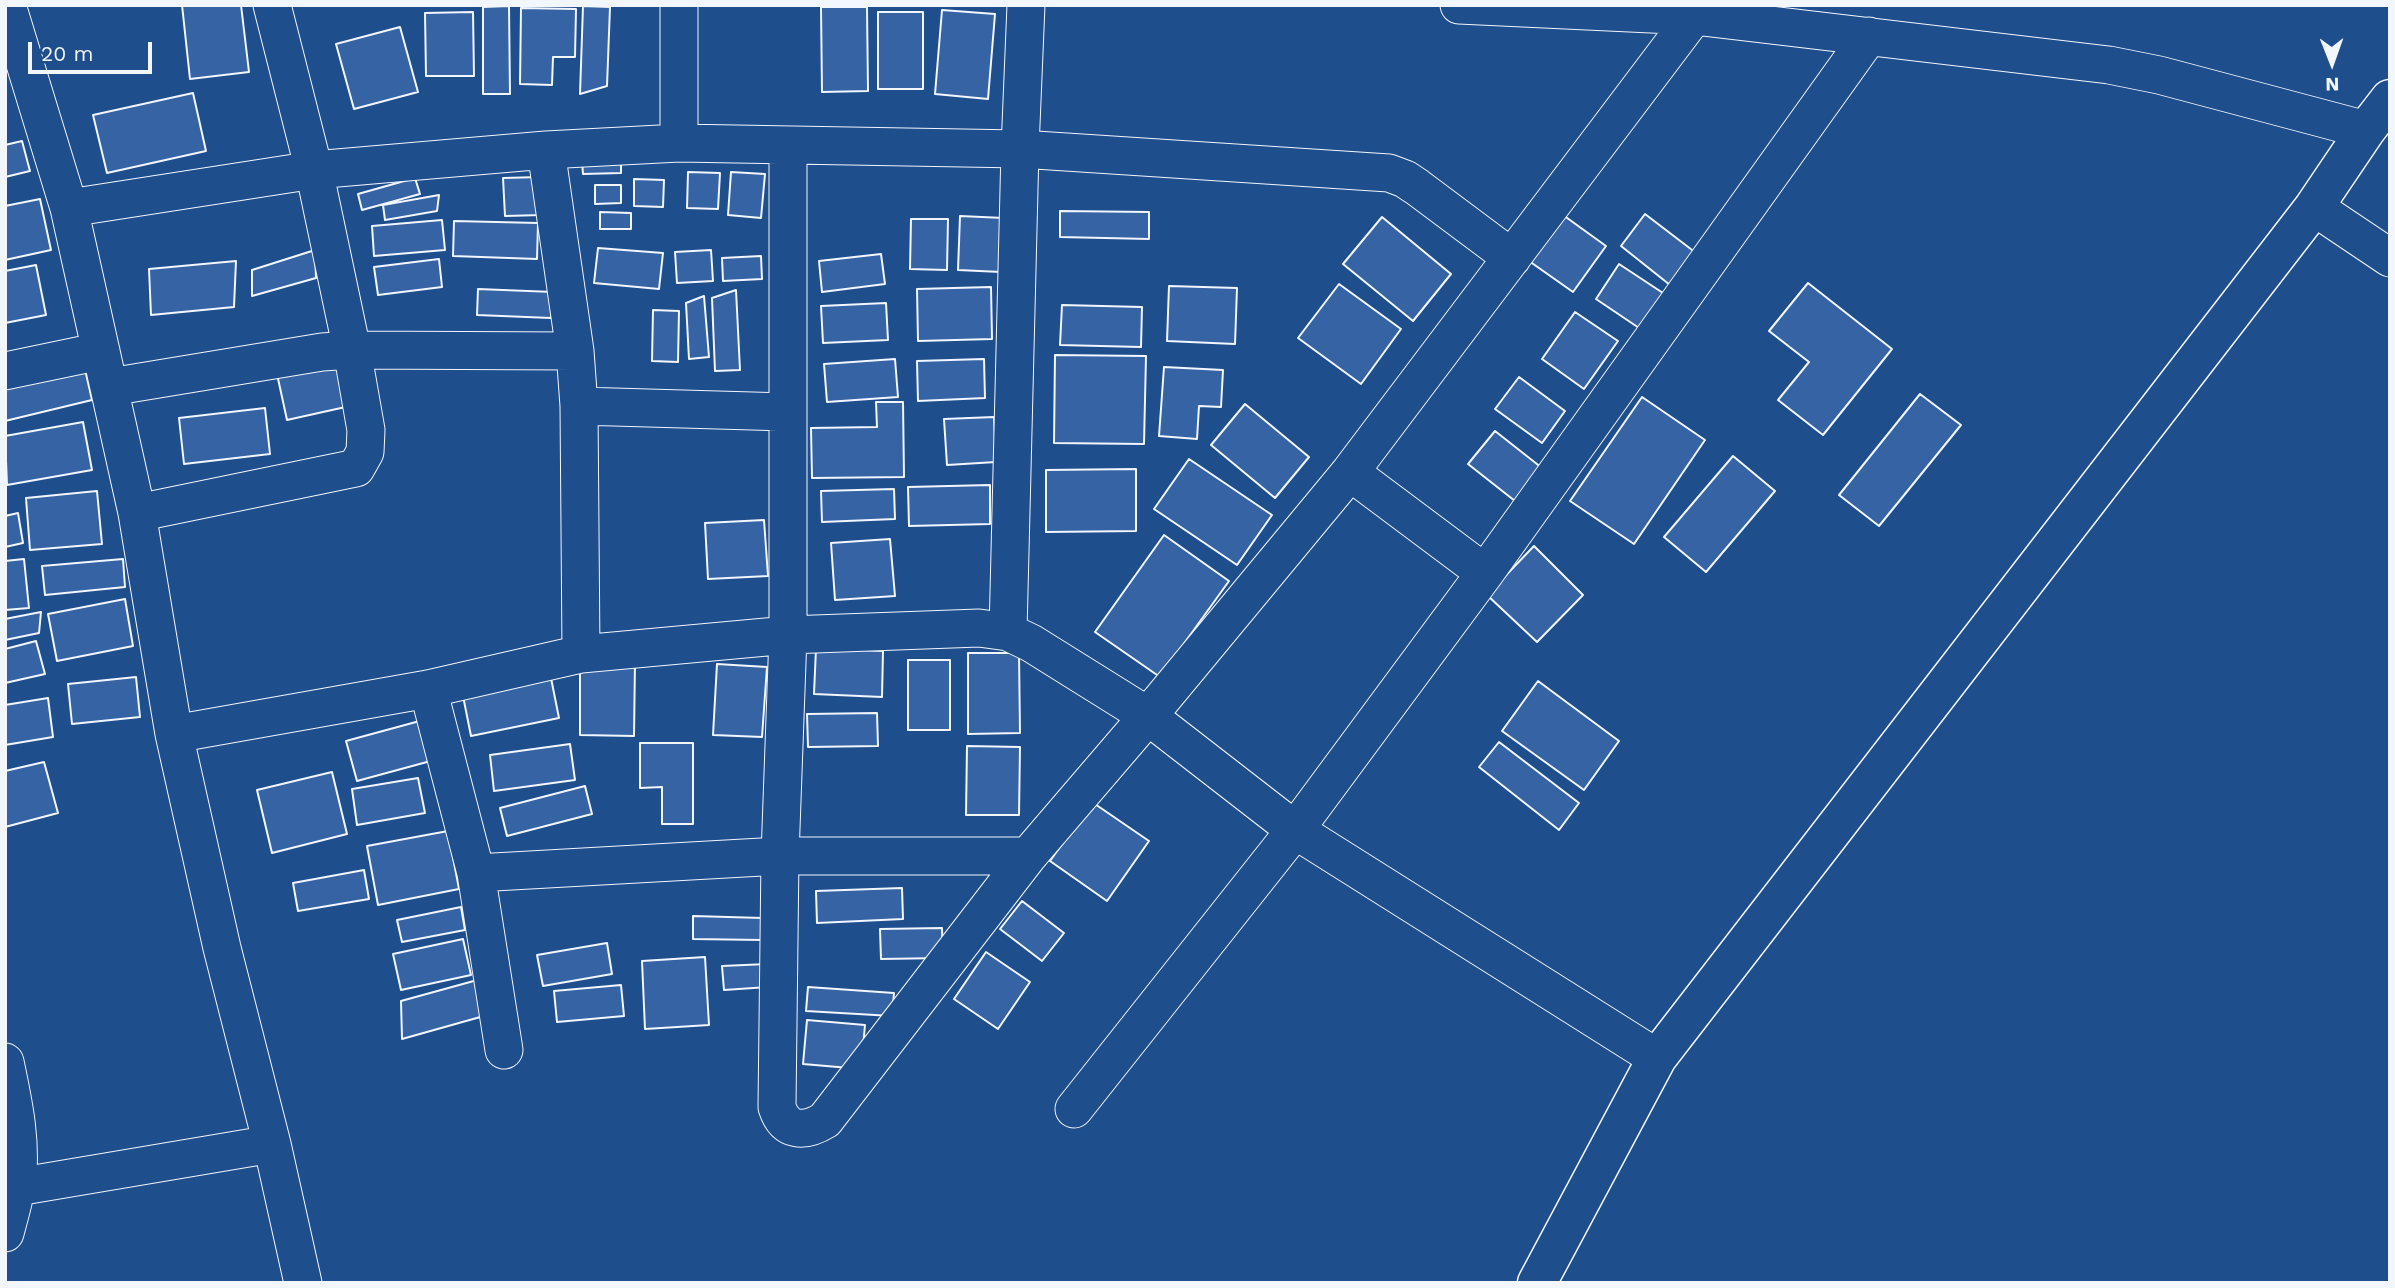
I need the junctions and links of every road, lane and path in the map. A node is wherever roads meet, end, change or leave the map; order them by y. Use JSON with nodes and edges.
{"nodes":[{"id":1,"x":7,"y":5,"type":"edge"},
{"id":2,"x":271,"y":5,"type":"edge"},
{"id":3,"x":679,"y":5,"type":"edge"},
{"id":4,"x":1026,"y":5,"type":"edge"},
{"id":5,"x":1459,"y":5,"type":"edge"},
{"id":6,"x":1694,"y":16,"type":"junction"},
{"id":7,"x":1869,"y":36,"type":"junction"},
{"id":8,"x":2390,"y":99,"type":"edge"},
{"id":9,"x":2366,"y":130,"type":"junction"},
{"id":10,"x":679,"y":143,"type":"junction"},
{"id":11,"x":788,"y":145,"type":"junction"},
{"id":12,"x":1020,"y":149,"type":"junction"},
{"id":13,"x":546,"y":150,"type":"junction"},
{"id":14,"x":314,"y":170,"type":"junction"},
{"id":15,"x":2314,"y":207,"type":"junction"},
{"id":16,"x":69,"y":208,"type":"junction"},
{"id":17,"x":1512,"y":258,"type":"junction"},
{"id":18,"x":2390,"y":258,"type":"edge"},
{"id":19,"x":352,"y":350,"type":"junction"},
{"id":20,"x":101,"y":351,"type":"junction"},
{"id":21,"x":575,"y":351,"type":"junction"},
{"id":22,"x":5,"y":371,"type":"edge"},
{"id":23,"x":110,"y":387,"type":"junction"},
{"id":24,"x":579,"y":405,"type":"junction"},
{"id":25,"x":787,"y":412,"type":"junction"},
{"id":26,"x":1350,"y":471,"type":"junction"},
{"id":27,"x":137,"y":513,"type":"junction"},
{"id":28,"x":1485,"y":573,"type":"junction"},
{"id":29,"x":1007,"y":632,"type":"junction"},
{"id":30,"x":788,"y":635,"type":"junction"},
{"id":31,"x":581,"y":654,"type":"junction"},
{"id":32,"x":428,"y":689,"type":"junction"},
{"id":33,"x":1148,"y":716,"type":"junction"},
{"id":34,"x":174,"y":734,"type":"junction"},
{"id":35,"x":1295,"y":830,"type":"junction"},
{"id":36,"x":780,"y":856,"type":"junction"},
{"id":37,"x":1028,"y":856,"type":"junction"},
{"id":38,"x":476,"y":873,"type":"junction"},
{"id":39,"x":505,"y":1050,"type":"dead end"},
{"id":40,"x":1657,"y":1058,"type":"junction"},
{"id":41,"x":5,"y":1062,"type":"edge"},
{"id":42,"x":1074,"y":1109,"type":"dead end"},
{"id":43,"x":272,"y":1144,"type":"junction"},
{"id":44,"x":10,"y":1189,"type":"edge"},
{"id":45,"x":5,"y":1233,"type":"edge"},
{"id":46,"x":303,"y":1283,"type":"edge"},
{"id":47,"x":1537,"y":1283,"type":"edge"}],
"edges":[{"from":1,"to":16,"type":"street"},
{"from":2,"to":14,"type":"street"},
{"from":3,"to":10,"type":"street"},
{"from":4,"to":12,"type":"street"},
{"from":5,"to":6,"type":"street"},
{"from":6,"to":7,"type":"street"},
{"from":6,"to":17,"type":"street"},
{"from":7,"to":9,"type":"street"},
{"from":7,"to":28,"type":"street"},
{"from":8,"to":9,"type":"highway"},
{"from":9,"to":15,"type":"highway"},
{"from":10,"to":11,"type":"street"},
{"from":10,"to":13,"type":"street"},
{"from":11,"to":12,"type":"street"},
{"from":11,"to":25,"type":"street"},
{"from":12,"to":17,"type":"street"},
{"from":12,"to":29,"type":"street"},
{"from":13,"to":14,"type":"street"},
{"from":13,"to":21,"type":"street"},
{"from":14,"to":16,"type":"street"},
{"from":14,"to":19,"type":"street"},
{"from":15,"to":18,"type":"street"},
{"from":15,"to":40,"type":"highway"},
{"from":16,"to":20,"type":"street"},
{"from":17,"to":26,"type":"street"},
{"from":19,"to":21,"type":"street"},
{"from":19,"to":23,"type":"street"},
{"from":19,"to":27,"type":"street"},
{"from":20,"to":22,"type":"street"},
{"from":20,"to":23,"type":"street"},
{"from":21,"to":24,"type":"street"},
{"from":23,"to":27,"type":"street"},
{"from":24,"to":25,"type":"street"},
{"from":24,"to":31,"type":"street"},
{"from":25,"to":30,"type":"street"},
{"from":26,"to":28,"type":"street"},
{"from":26,"to":33,"type":"street"},
{"from":27,"to":34,"type":"street"},
{"from":28,"to":35,"type":"street"},
{"from":29,"to":30,"type":"street"},
{"from":29,"to":33,"type":"street"},
{"from":30,"to":31,"type":"street"},
{"from":30,"to":36,"type":"street"},
{"from":31,"to":32,"type":"street"},
{"from":32,"to":34,"type":"street"},
{"from":32,"to":38,"type":"street"},
{"from":33,"to":35,"type":"street"},
{"from":33,"to":37,"type":"street"},
{"from":34,"to":43,"type":"street"},
{"from":35,"to":40,"type":"street"},
{"from":35,"to":42,"type":"street"},
{"from":36,"to":37,"type":"street"},
{"from":36,"to":37,"type":"street"},
{"from":36,"to":38,"type":"street"},
{"from":38,"to":39,"type":"street"},
{"from":40,"to":47,"type":"highway"},
{"from":41,"to":44,"type":"street"},
{"from":43,"to":44,"type":"street"},
{"from":43,"to":46,"type":"street"},
{"from":44,"to":45,"type":"street"}]}
